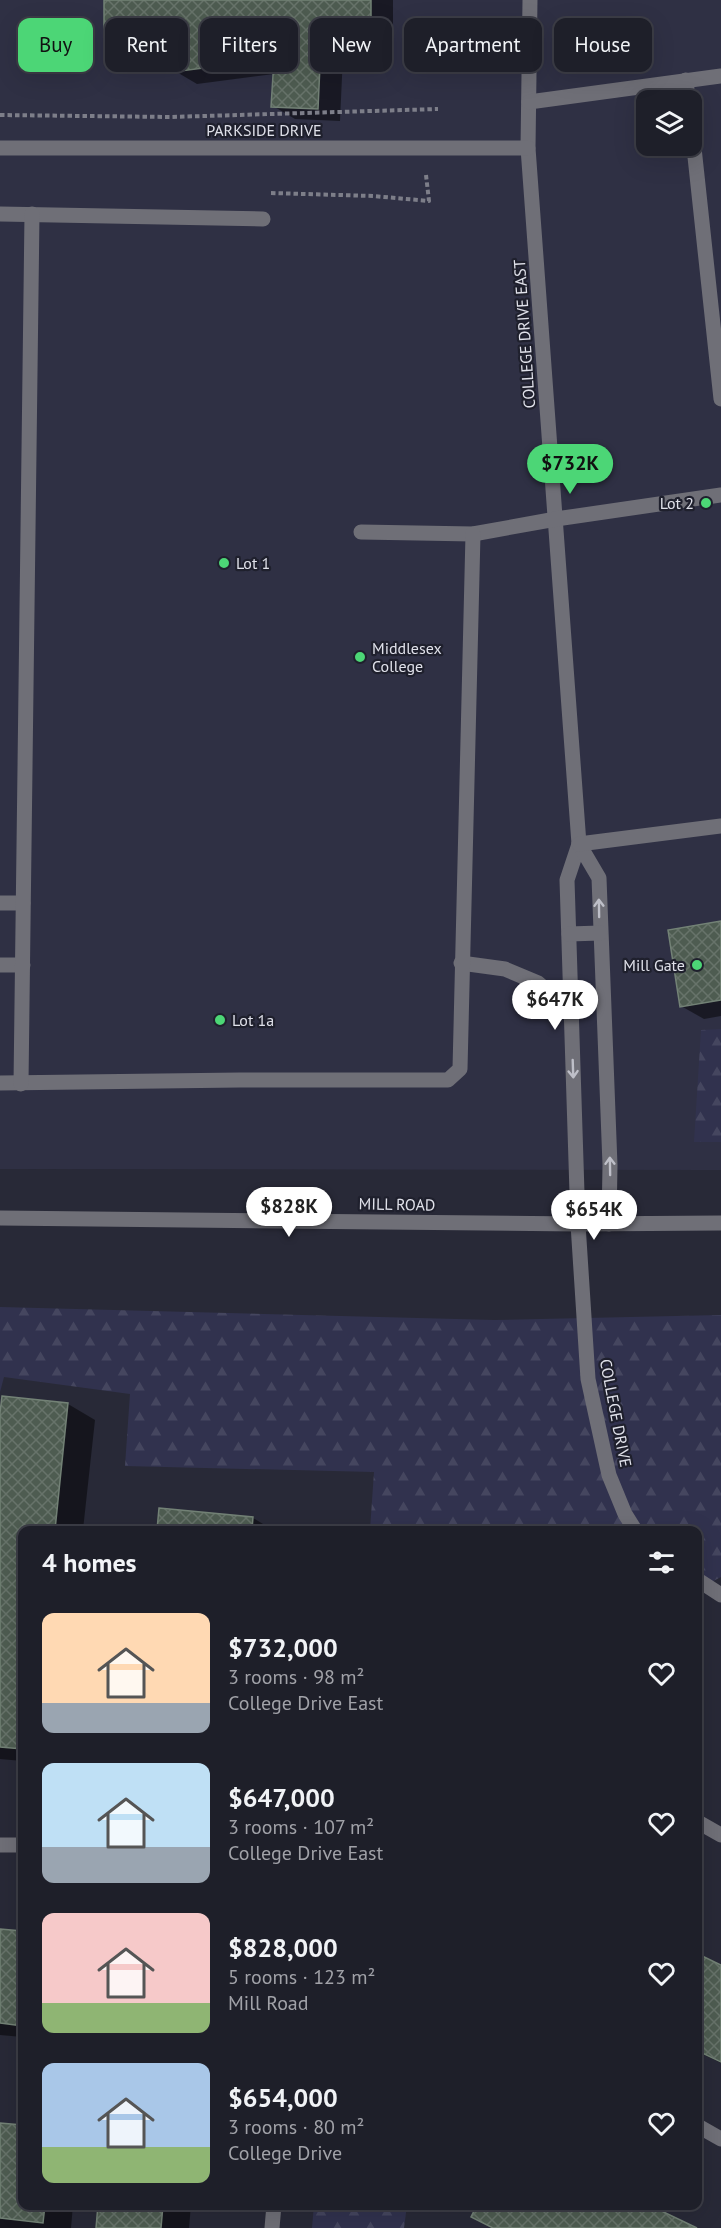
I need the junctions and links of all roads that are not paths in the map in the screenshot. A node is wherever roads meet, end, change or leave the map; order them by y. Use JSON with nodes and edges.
{"nodes":[{"id":1,"x":530,"y":0,"type":"edge"},
{"id":2,"x":721,"y":76,"type":"edge"},
{"id":3,"x":686,"y":80,"type":"junction"},
{"id":4,"x":687,"y":90,"type":"edge"},
{"id":5,"x":529,"y":102,"type":"junction"},
{"id":6,"x":0,"y":148,"type":"edge"},
{"id":7,"x":528,"y":148,"type":"junction"},
{"id":8,"x":695,"y":156,"type":"edge"},
{"id":9,"x":0,"y":214,"type":"edge"},
{"id":10,"x":32,"y":214,"type":"junction"},
{"id":11,"x":263,"y":219,"type":"dead end"},
{"id":12,"x":721,"y":399,"type":"edge"},
{"id":13,"x":721,"y":495,"type":"edge"},
{"id":14,"x":556,"y":519,"type":"junction"},
{"id":15,"x":361,"y":532,"type":"dead end"},
{"id":16,"x":473,"y":534,"type":"junction"},
{"id":17,"x":721,"y":826,"type":"edge"},
{"id":18,"x":579,"y":844,"type":"junction"},
{"id":19,"x":0,"y":903,"type":"edge"},
{"id":20,"x":23,"y":903,"type":"junction"},
{"id":21,"x":600,"y":933,"type":"junction"},
{"id":22,"x":569,"y":934,"type":"junction"},
{"id":23,"x":461,"y":963,"type":"junction"},
{"id":24,"x":0,"y":965,"type":"edge"},
{"id":25,"x":23,"y":965,"type":"junction"},
{"id":26,"x":571,"y":1011,"type":"junction"},
{"id":27,"x":0,"y":1083,"type":"edge"},
{"id":28,"x":21,"y":1083,"type":"junction"},
{"id":29,"x":0,"y":1218,"type":"edge"},
{"id":30,"x":721,"y":1223,"type":"edge"},
{"id":31,"x":578,"y":1224,"type":"junction"},
{"id":32,"x":609,"y":1224,"type":"junction"},
{"id":33,"x":632,"y":1526,"type":"edge"},
{"id":34,"x":702,"y":1583,"type":"edge"},
{"id":35,"x":721,"y":1595,"type":"edge"},
{"id":36,"x":702,"y":1824,"type":"edge"},
{"id":37,"x":721,"y":1835,"type":"edge"},
{"id":38,"x":0,"y":1845,"type":"edge"},
{"id":39,"x":18,"y":1845,"type":"edge"},
{"id":40,"x":702,"y":2128,"type":"edge"},
{"id":41,"x":721,"y":2139,"type":"edge"},
{"id":42,"x":274,"y":2210,"type":"edge"},
{"id":43,"x":272,"y":2228,"type":"edge"}],
"edges":[{"from":1,"to":5,"type":"street","name":"COLLEGE DRIVE EAST"},
{"from":2,"to":3,"type":"street"},
{"from":3,"to":4,"type":"street"},
{"from":3,"to":5,"type":"street"},
{"from":5,"to":7,"type":"street","name":"COLLEGE DRIVE EAST"},
{"from":6,"to":7,"type":"street","name":"PARKSIDE DRIVE"},
{"from":7,"to":14,"type":"street","name":"COLLEGE DRIVE EAST"},
{"from":8,"to":12,"type":"street"},
{"from":9,"to":10,"type":"street"},
{"from":10,"to":11,"type":"street"},
{"from":10,"to":20,"type":"street"},
{"from":13,"to":14,"type":"street"},
{"from":14,"to":16,"type":"street"},
{"from":14,"to":18,"type":"street","name":"COLLEGE DRIVE EAST"},
{"from":15,"to":16,"type":"street"},
{"from":16,"to":23,"type":"street"},
{"from":17,"to":18,"type":"street"},
{"from":21,"to":18,"type":"street","name":"COLLEGE DRIVE EAST","one_way":true},
{"from":18,"to":22,"type":"street","name":"COLLEGE DRIVE EAST"},
{"from":19,"to":20,"type":"street"},
{"from":20,"to":25,"type":"street"},
{"from":21,"to":22,"type":"street"},
{"from":32,"to":21,"type":"street","name":"COLLEGE DRIVE EAST","one_way":true},
{"from":22,"to":26,"type":"street","name":"COLLEGE DRIVE EAST"},
{"from":23,"to":26,"type":"street"},
{"from":23,"to":28,"type":"street"},
{"from":24,"to":25,"type":"street"},
{"from":25,"to":28,"type":"street"},
{"from":26,"to":31,"type":"street","name":"COLLEGE DRIVE EAST","one_way":true},
{"from":27,"to":28,"type":"street"},
{"from":29,"to":31,"type":"street","name":"MILL ROAD"},
{"from":30,"to":32,"type":"street","name":"MILL ROAD"},
{"from":31,"to":32,"type":"street","name":"MILL ROAD"},
{"from":31,"to":33,"type":"street","name":"COLLEGE DRIVE"},
{"from":34,"to":35,"type":"street"},
{"from":36,"to":37,"type":"street"},
{"from":38,"to":39,"type":"street"},
{"from":40,"to":41,"type":"street"},
{"from":42,"to":43,"type":"street"}]}
